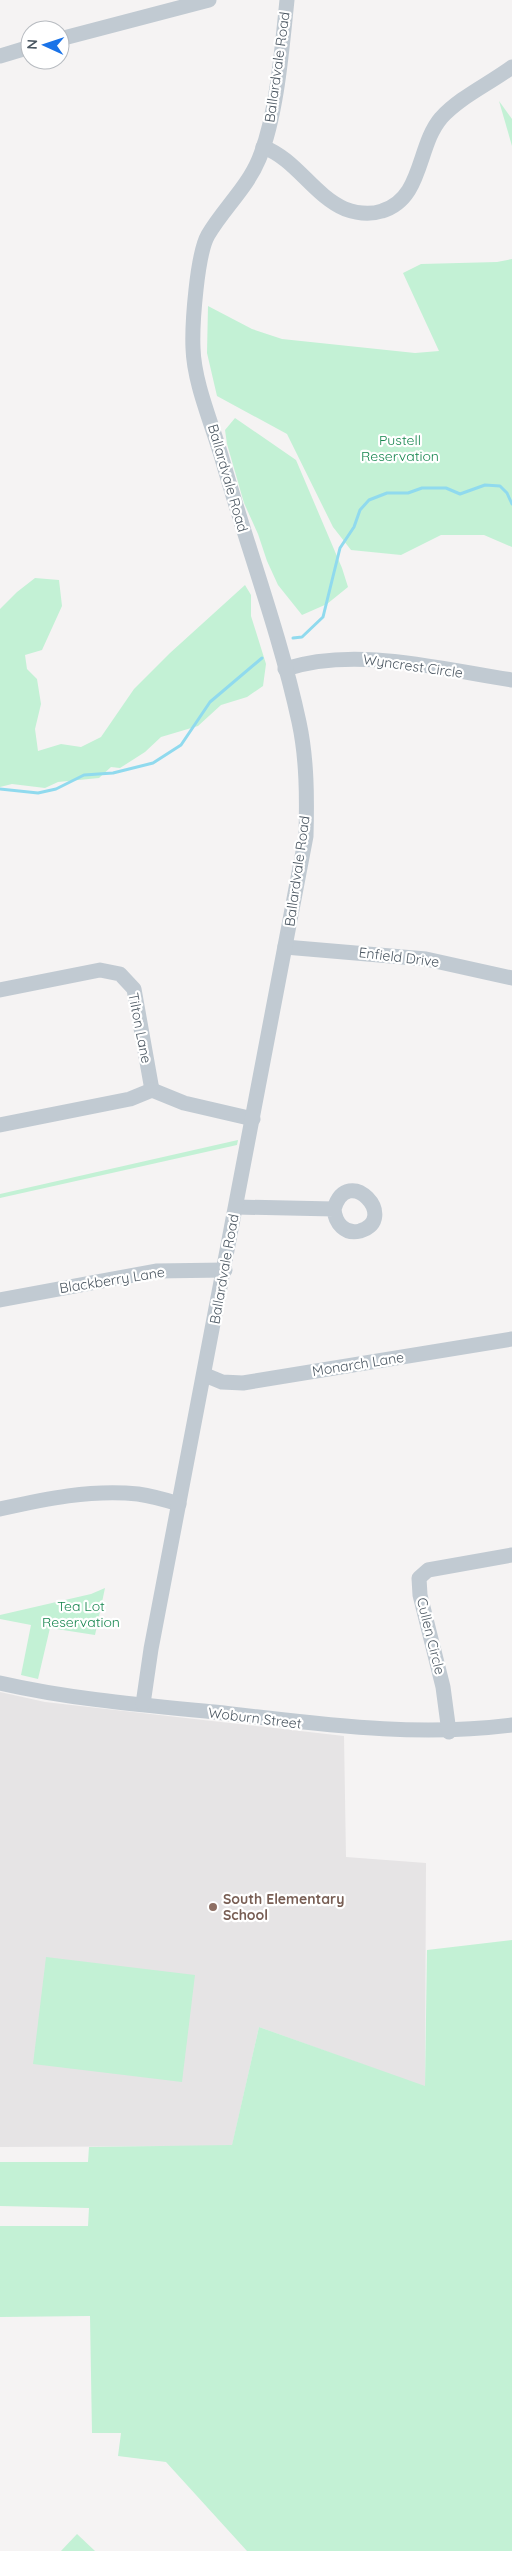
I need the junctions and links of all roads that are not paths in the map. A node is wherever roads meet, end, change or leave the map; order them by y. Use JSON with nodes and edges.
{"nodes":[{"id":1,"x":209,"y":0,"type":"edge"},
{"id":2,"x":287,"y":0,"type":"edge"},
{"id":3,"x":70,"y":36,"type":"edge"},
{"id":4,"x":20,"y":50,"type":"edge"},
{"id":5,"x":0,"y":56,"type":"edge"},
{"id":6,"x":512,"y":67,"type":"edge"},
{"id":7,"x":263,"y":147,"type":"junction"},
{"id":8,"x":285,"y":669,"type":"junction"},
{"id":9,"x":512,"y":680,"type":"edge"},
{"id":10,"x":285,"y":947,"type":"junction"},
{"id":11,"x":512,"y":978,"type":"edge"},
{"id":12,"x":0,"y":990,"type":"edge"},
{"id":13,"x":152,"y":1090,"type":"junction"},
{"id":14,"x":253,"y":1119,"type":"junction"},
{"id":15,"x":0,"y":1125,"type":"edge"},
{"id":16,"x":236,"y":1208,"type":"junction"},
{"id":17,"x":334,"y":1209,"type":"dead end"},
{"id":18,"x":224,"y":1270,"type":"junction"},
{"id":19,"x":0,"y":1300,"type":"edge"},
{"id":20,"x":512,"y":1339,"type":"edge"},
{"id":21,"x":205,"y":1375,"type":"junction"},
{"id":22,"x":179,"y":1504,"type":"junction"},
{"id":23,"x":0,"y":1509,"type":"edge"},
{"id":24,"x":512,"y":1555,"type":"edge"},
{"id":25,"x":0,"y":1683,"type":"edge"},
{"id":26,"x":143,"y":1704,"type":"junction"},
{"id":27,"x":512,"y":1725,"type":"edge"},
{"id":28,"x":449,"y":1732,"type":"junction"}],
"edges":[{"from":1,"to":3,"type":"street"},
{"from":2,"to":7,"type":"street","name":"Ballardvale Road"},
{"from":4,"to":5,"type":"street"},
{"from":6,"to":7,"type":"street"},
{"from":7,"to":8,"type":"street","name":"Ballardvale Road"},
{"from":8,"to":9,"type":"street","name":"Wyncrest Circle"},
{"from":8,"to":10,"type":"street","name":"Ballardvale Road"},
{"from":10,"to":11,"type":"street","name":"Enfield Drive"},
{"from":10,"to":14,"type":"street","name":"Ballardvale Road"},
{"from":12,"to":13,"type":"street","name":"Tilton Lane"},
{"from":13,"to":14,"type":"street"},
{"from":13,"to":15,"type":"street"},
{"from":14,"to":16,"type":"street","name":"Ballardvale Road"},
{"from":16,"to":17,"type":"street"},
{"from":16,"to":18,"type":"street","name":"Ballardvale Road"},
{"from":18,"to":19,"type":"street","name":"Blackberry Lane"},
{"from":18,"to":21,"type":"street","name":"Ballardvale Road"},
{"from":20,"to":21,"type":"street","name":"Monarch Lane"},
{"from":21,"to":22,"type":"street","name":"Ballardvale Road"},
{"from":22,"to":23,"type":"street"},
{"from":22,"to":26,"type":"street","name":"Ballardvale Road"},
{"from":24,"to":28,"type":"street","name":"Cullen Circle"},
{"from":25,"to":26,"type":"street","name":"Woburn Street"},
{"from":26,"to":28,"type":"street","name":"Woburn Street"},
{"from":27,"to":28,"type":"street","name":"Woburn Street"}]}
